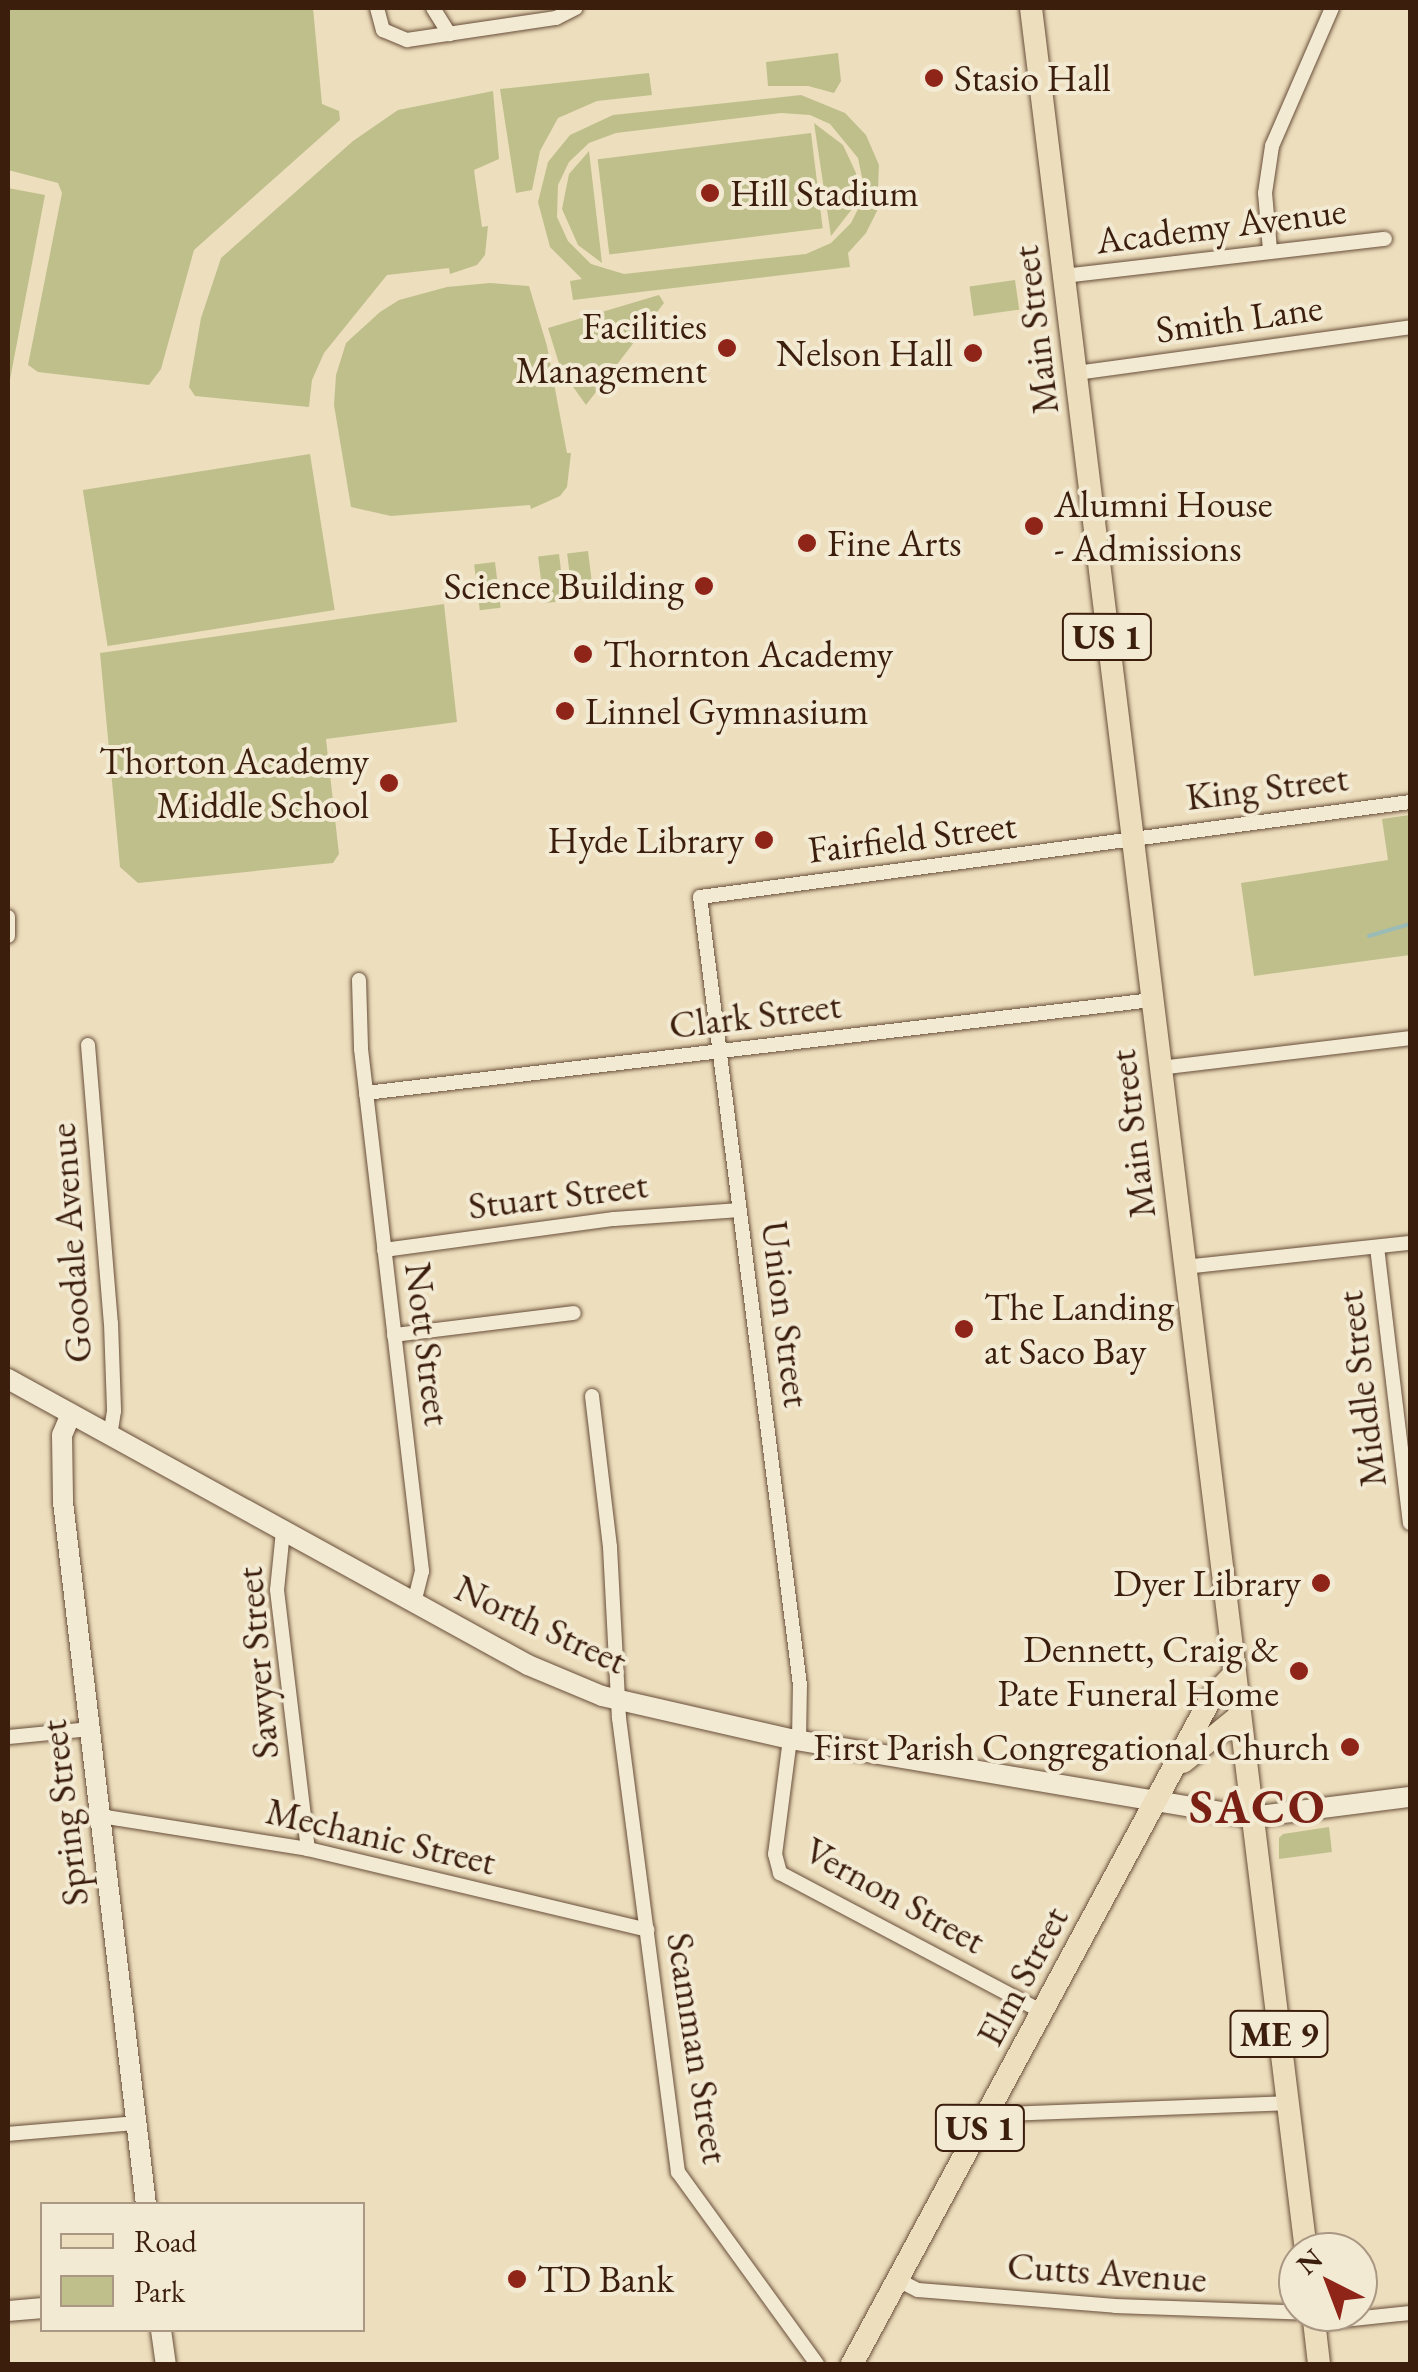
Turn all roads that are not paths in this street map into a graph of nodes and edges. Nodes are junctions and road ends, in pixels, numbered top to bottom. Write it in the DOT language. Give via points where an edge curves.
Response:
graph roads {
  1 [pos="377,8"];
  2 [pos="433,8"];
  3 [pos="576,8"];
  4 [pos="1031,8"];
  5 [pos="1332,8"];
  6 [pos="449,34"];
  7 [pos="1384,240"];
  8 [pos="1270,250"];
  9 [pos="1064,276"];
  10 [pos="1410,327"];
  11 [pos="1076,373"];
  12 [pos="1410,802"];
  13 [pos="1131,838"];
  14 [pos="700,896"];
  15 [pos="8,916"];
  16 [pos="8,936"];
  17 [pos="359,980"];
  18 [pos="1152,1000"];
  19 [pos="1410,1038"];
  20 [pos="88,1045"];
  21 [pos="720,1052"];
  22 [pos="1159,1068"];
  23 [pos="366,1093"];
  24 [pos="740,1210"];
  25 [pos="1410,1243"];
  26 [pos="1376,1247"];
  27 [pos="384,1250"];
  28 [pos="1184,1267"];
  29 [pos="574,1313"];
  30 [pos="394,1335"];
  31 [pos="8,1379"];
  32 [pos="592,1396"];
  33 [pos="71,1414"];
  34 [pos="110,1435"];
  35 [pos="1410,1523"];
  36 [pos="283,1531"];
  37 [pos="414,1602"];
  38 [pos="1233,1674"];
  39 [pos="617,1700"];
  40 [pos="1238,1717"];
  41 [pos="88,1729"];
  42 [pos="8,1736"];
  43 [pos="795,1740"];
  44 [pos="1166,1779"];
  45 [pos="1410,1797"];
  46 [pos="1155,1800"];
  47 [pos="100,1816"];
  48 [pos="1250,1817"];
  49 [pos="308,1849"];
  50 [pos="647,1930"];
  51 [pos="1042,2012"];
  52 [pos="1286,2102"];
  53 [pos="990,2110"];
  54 [pos="137,2122"];
  55 [pos="8,2134"];
  56 [pos="146,2202"];
  57 [pos="1303,2232"];
  58 [pos="898,2280"];
  59 [pos="40,2308"];
  60 [pos="8,2311"];
  61 [pos="1410,2313"];
  62 [pos="1278,2314"];
  63 [pos="1378,2314"];
  64 [pos="161,2332"];
  65 [pos="1316,2332"];
  66 [pos="166,2364"];
  67 [pos="817,2364"];
  68 [pos="852,2364"];
  69 [pos="1319,2364"];
  1 -- 6 [label="street" via="379,25 393,37"];
  2 -- 6 [label="street"];
  3 -- 6 [label="street" via="556,18"];
  4 -- 9 [label="main road, Main Street / US 1"];
  5 -- 8 [label="street" via="1272,146 1264,194"];
  7 -- 8 [label="street, Academy Avenue"];
  8 -- 9 [label="street, Academy Avenue"];
  9 -- 11 [label="main road, Main Street / US 1"];
  10 -- 11 [label="street, Smith Lane"];
  11 -- 13 [label="main road, Main Street / US 1"];
  12 -- 13 [label="street, King Street"];
  13 -- 14 [label="street, Fairfield Street"];
  13 -- 18 [label="main road, Main Street / US 1"];
  14 -- 21 [label="street, Union Street"];
  15 -- 16 [label="street"];
  17 -- 23 [label="street, Nott Street"];
  18 -- 21 [label="street, Clark Street"];
  18 -- 22 [label="main road, Main Street / US 1"];
  19 -- 22 [label="street"];
  20 -- 34 [label="street, Goodale Avenue" via="111,1323"];
  21 -- 23 [label="street, Clark Street"];
  21 -- 24 [label="street, Union Street"];
  22 -- 28 [label="main road, Main Street / US 1"];
  23 -- 27 [label="street, Nott Street"];
  24 -- 27 [label="street, Stuart Street" via="614,1219"];
  24 -- 43 [label="street, Union Street" via="800,1685"];
  25 -- 26 [label="street"];
  26 -- 28 [label="street"];
  26 -- 35 [label="street, Middle Street"];
  27 -- 30 [label="street, Nott Street"];
  28 -- 38 [label="main road, Main Street / US 1"];
  29 -- 30 [label="street"];
  30 -- 37 [label="street, Nott Street" via="422,1570"];
  31 -- 33 [label="main road, North Street"];
  32 -- 39 [label="street, Scamman Street" via="616,1614"];
  33 -- 34 [label="main road, North Street"];
  33 -- 41 [label="main road, Spring Street" via="62,1436 61,1479"];
  34 -- 36 [label="main road, North Street"];
  36 -- 37 [label="main road, North Street"];
  36 -- 49 [label="street, Sawyer Street" via="279,1611"];
  37 -- 39 [label="main road, North Street" via="549,1676"];
  38 -- 40 [label="main road, Main Street / US 1"];
  38 -- 44 [label="main road, Elm Street / US 1" via="1216,1689"];
  39 -- 43 [label="main road, North Street"];
  39 -- 50 [label="street, Scamman Street"];
  40 -- 44 [label="main road, Elm Street / US 1"];
  40 -- 48 [label="main road, Main Street"];
  41 -- 42 [label="street"];
  41 -- 47 [label="main road, Spring Street"];
  43 -- 46 [label="main road, North Street"];
  43 -- 51 [label="street, Vernon Street" via="775,1854 780,1873"];
  44 -- 46 [label="main road, Elm Street / US 1"];
  45 -- 48 [label="main road, North Street"];
  46 -- 48 [label="main road, North Street"];
  46 -- 51 [label="main road, Elm Street / US 1"];
  47 -- 49 [label="street, Mechanic Street"];
  47 -- 54 [label="main road, Spring Street"];
  48 -- 52 [label="main road, Main Street / ME 9"];
  49 -- 50 [label="street, Mechanic Street"];
  50 -- 67 [label="street, Scamman Street" via="678,2172"];
  51 -- 53 [label="main road, Elm Street / US 1"];
  52 -- 53 [label="street"];
  52 -- 57 [label="main road, Main Street / ME 9"];
  53 -- 58 [label="main road, Elm Street / US 1"];
  54 -- 55 [label="street"];
  54 -- 56 [label="main road, Spring Street"];
  58 -- 62 [label="street, Cutts Avenue" via="918,2290"];
  58 -- 68 [label="main road, Elm Street / US 1"];
  59 -- 60 [label="main road"];
  61 -- 63 [label="street, Cutts Avenue"];
  64 -- 66 [label="main road"];
  65 -- 69 [label="main road"];
}
